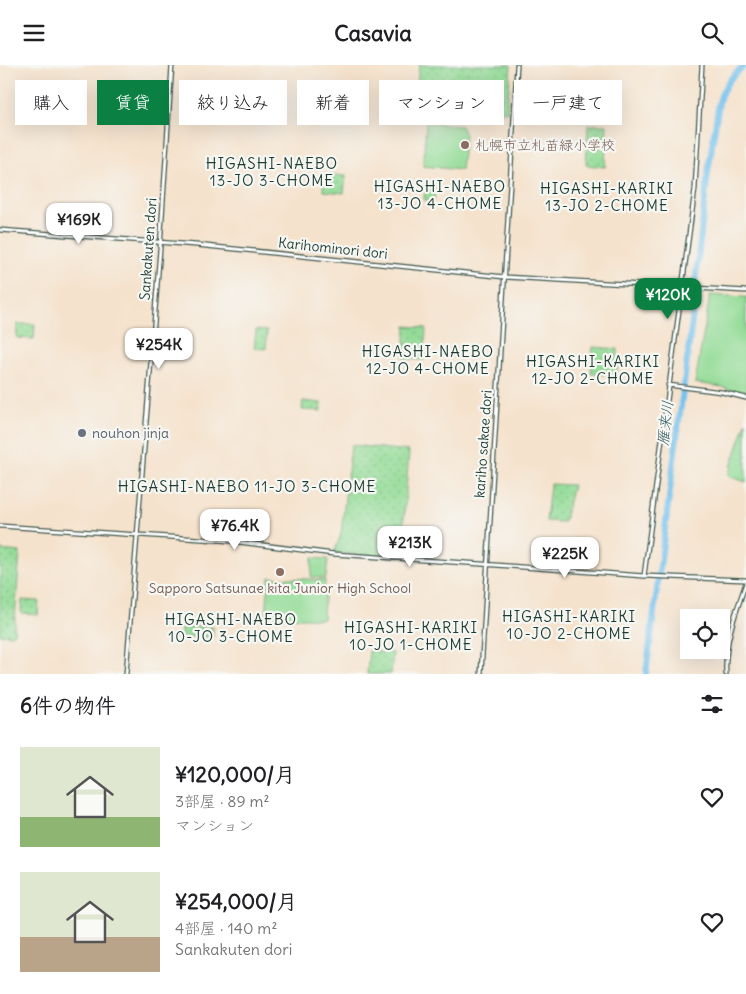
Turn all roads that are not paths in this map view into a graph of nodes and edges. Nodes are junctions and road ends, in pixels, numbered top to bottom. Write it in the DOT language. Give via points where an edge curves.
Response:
graph roads {
  1 [pos="172,65"];
  2 [pos="517,65"];
  3 [pos="702,65"];
  4 [pos="0,230"];
  5 [pos="159,243"];
  6 [pos="505,277"];
  7 [pos="682,288"];
  8 [pos="746,291"];
  9 [pos="668,385"];
  10 [pos="746,398"];
  11 [pos="0,526"];
  12 [pos="136,535"];
  13 [pos="487,565"];
  14 [pos="644,575"];
  15 [pos="746,582"];
  16 [pos="126,674"];
  17 [pos="480,674"];
  18 [pos="726,674"];
  1 -- 5 [label="street, Sankakuten dori"];
  2 -- 6 [label="street, kariho sakae dori"];
  3 -- 7 [label="street" via="696,174"];
  4 -- 5 [label="street, Karihominori dori"];
  5 -- 6 [label="street, Karihominori dori"];
  5 -- 12 [label="street, Sankakuten dori"];
  6 -- 7 [label="street"];
  6 -- 13 [label="street, kariho sakae dori"];
  7 -- 8 [label="street"];
  7 -- 9 [label="street"];
  9 -- 10 [label="street"];
  9 -- 14 [label="street"];
  11 -- 12 [label="street"];
  12 -- 13 [label="street"];
  12 -- 16 [label="street, Sankakuten dori"];
  13 -- 14 [label="street"];
  13 -- 17 [label="street, kariho sakae dori"];
  14 -- 15 [label="street"];
  15 -- 18 [label="street" via="725,652"];
}
